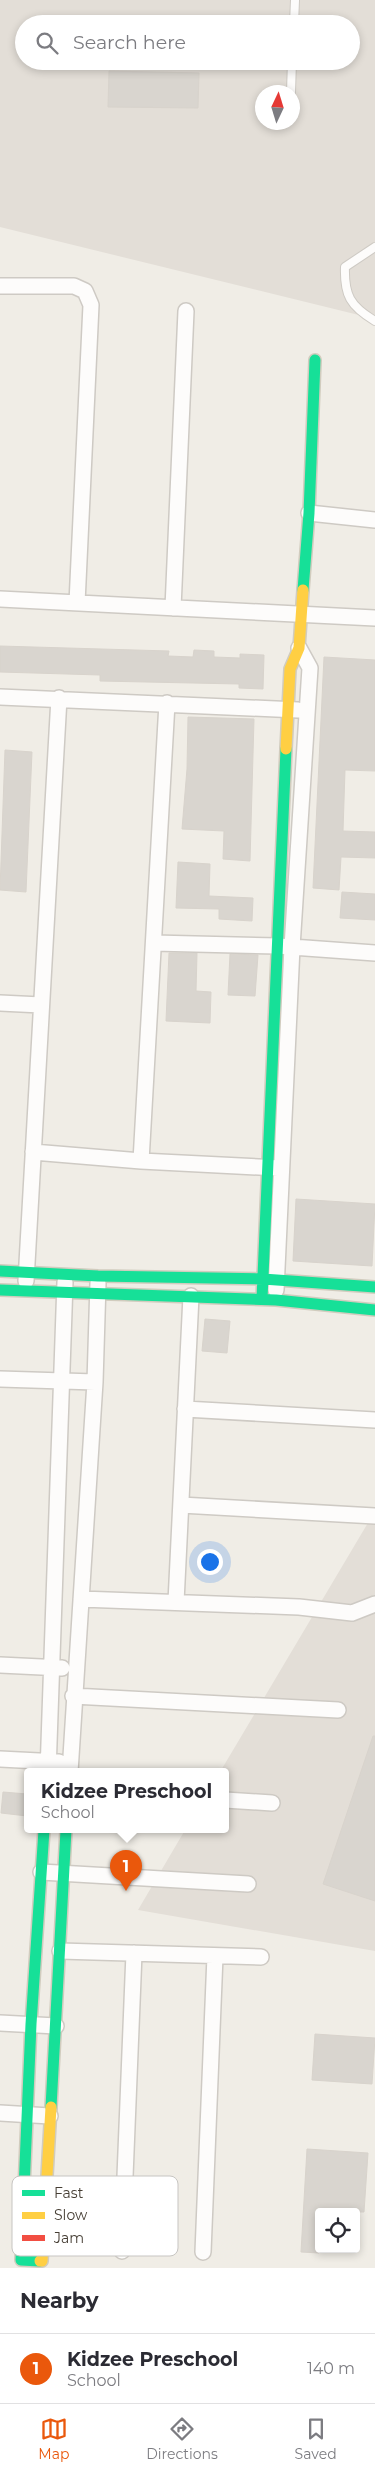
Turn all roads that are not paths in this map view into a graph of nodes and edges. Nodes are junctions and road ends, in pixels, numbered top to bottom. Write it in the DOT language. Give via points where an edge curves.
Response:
graph roads {
  1 [pos="295,0"];
  2 [pos="294,15"];
  3 [pos="292,70"];
  4 [pos="291,85"];
  5 [pos="375,247"];
  6 [pos="0,286"];
  7 [pos="186,311"];
  8 [pos="375,320"];
  9 [pos="315,360"];
  10 [pos="308,513"];
  11 [pos="375,520"];
  12 [pos="0,599"];
  13 [pos="77,603"];
  14 [pos="173,608"];
  15 [pos="302,613"];
  16 [pos="375,618"];
  17 [pos="299,648"];
  18 [pos="0,697"];
  19 [pos="59,698"];
  20 [pos="167,703"];
  21 [pos="290,709"];
  22 [pos="306,710"];
  23 [pos="154,943"];
  24 [pos="285,946"];
  25 [pos="375,953"];
  26 [pos="0,1002"];
  27 [pos="41,1005"];
  28 [pos="33,1152"];
  29 [pos="142,1161"];
  30 [pos="274,1168"];
  31 [pos="0,1271"];
  32 [pos="26,1272"];
  33 [pos="66,1274"];
  34 [pos="98,1276"];
  35 [pos="269,1279"];
  36 [pos="375,1287"];
  37 [pos="0,1290"];
  38 [pos="26,1290"];
  39 [pos="64,1292"];
  40 [pos="97,1294"];
  41 [pos="191,1296"];
  42 [pos="269,1299"];
  43 [pos="375,1310"];
  44 [pos="0,1379"];
  45 [pos="62,1380"];
  46 [pos="95,1382"];
  47 [pos="185,1409"];
  48 [pos="375,1420"];
  49 [pos="180,1505"];
  50 [pos="375,1516"];
  51 [pos="81,1599"];
  52 [pos="176,1602"];
  53 [pos="375,1604"];
  54 [pos="0,1664"];
  55 [pos="53,1668"];
  56 [pos="76,1668"];
  57 [pos="73,1696"];
  58 [pos="338,1710"];
  59 [pos="0,1759"];
  60 [pos="48,1767"];
  61 [pos="70,1767"];
  62 [pos="229,1800"];
  63 [pos="272,1803"];
  64 [pos="44,1833"];
  65 [pos="66,1833"];
  66 [pos="41,1872"];
  67 [pos="64,1873"];
  68 [pos="248,1884"];
  69 [pos="60,1951"];
  70 [pos="134,1953"];
  71 [pos="215,1956"];
  72 [pos="261,1957"];
  73 [pos="0,2023"];
  74 [pos="31,2024"];
  75 [pos="56,2026"];
  76 [pos="0,2113"];
  77 [pos="28,2114"];
  78 [pos="50,2116"];
  79 [pos="25,2176"];
  80 [pos="47,2176"];
  81 [pos="125,2176"];
  82 [pos="203,2252"];
  83 [pos="21,2256"];
  84 [pos="42,2256"];
  1 -- 2 [label="lane"];
  3 -- 4 [label="lane"];
  5 -- 8 [label="lane" via="345,267 345,286 355,308"];
  6 -- 13 [label="street" via="74,286 85,291 91,305"];
  7 -- 14 [label="street"];
  9 -- 10 [label="street"];
  10 -- 11 [label="street"];
  10 -- 15 [label="street"];
  12 -- 13 [label="street"];
  13 -- 14 [label="street"];
  14 -- 15 [label="street"];
  15 -- 16 [label="street"];
  15 -- 17 [label="street"];
  17 -- 21 [label="street" via="290,669"];
  17 -- 22 [label="street" via="310,668"];
  18 -- 19 [label="street"];
  19 -- 20 [label="street"];
  19 -- 27 [label="street"];
  20 -- 21 [label="street"];
  20 -- 23 [label="street"];
  21 -- 22 [label="street"];
  21 -- 24 [label="street"];
  22 -- 24 [label="street"];
  23 -- 24 [label="street"];
  23 -- 29 [label="street"];
  24 -- 25 [label="street"];
  24 -- 30 [label="street"];
  26 -- 27 [label="street"];
  27 -- 28 [label="street"];
  28 -- 29 [label="street"];
  28 -- 32 [label="street"];
  29 -- 30 [label="street"];
  30 -- 35 [label="street"];
  31 -- 32 [label="street"];
  32 -- 33 [label="street"];
  32 -- 38 [label="street"];
  33 -- 34 [label="street"];
  33 -- 39 [label="street"];
  34 -- 35 [label="street"];
  34 -- 40 [label="street"];
  35 -- 36 [label="street"];
  35 -- 42 [label="street"];
  37 -- 38 [label="street"];
  38 -- 39 [label="street"];
  39 -- 40 [label="street"];
  39 -- 45 [label="street"];
  40 -- 41 [label="street"];
  40 -- 46 [label="street"];
  41 -- 42 [label="street"];
  41 -- 47 [label="street"];
  42 -- 43 [label="street"];
  44 -- 45 [label="street"];
  45 -- 46 [label="street"];
  45 -- 55 [label="street"];
  46 -- 51 [label="street"];
  47 -- 48 [label="street"];
  47 -- 49 [label="street"];
  49 -- 50 [label="street"];
  49 -- 52 [label="street"];
  51 -- 52 [label="street"];
  51 -- 56 [label="street"];
  52 -- 53 [label="street" via="299,1607 352,1613"];
  54 -- 55 [label="street"];
  55 -- 56 [label="street"];
  55 -- 60 [label="street"];
  56 -- 57 [label="street"];
  57 -- 58 [label="street"];
  57 -- 61 [label="street"];
  59 -- 60 [label="street"];
  60 -- 61 [label="street"];
  62 -- 63 [label="street"];
  64 -- 66 [label="street"];
  65 -- 67 [label="street"];
  66 -- 67 [label="street"];
  66 -- 74 [label="street"];
  67 -- 68 [label="street"];
  67 -- 69 [label="street"];
  69 -- 70 [label="street"];
  69 -- 75 [label="street"];
  70 -- 71 [label="street"];
  70 -- 81 [label="street"];
  71 -- 72 [label="street"];
  71 -- 82 [label="street"];
  73 -- 74 [label="street"];
  74 -- 75 [label="street"];
  74 -- 77 [label="street"];
  75 -- 78 [label="street"];
  76 -- 77 [label="street"];
  77 -- 78 [label="street"];
  77 -- 79 [label="street"];
  78 -- 80 [label="street"];
  83 -- 84 [label="street" via="21,2260 42,2261"];
}
